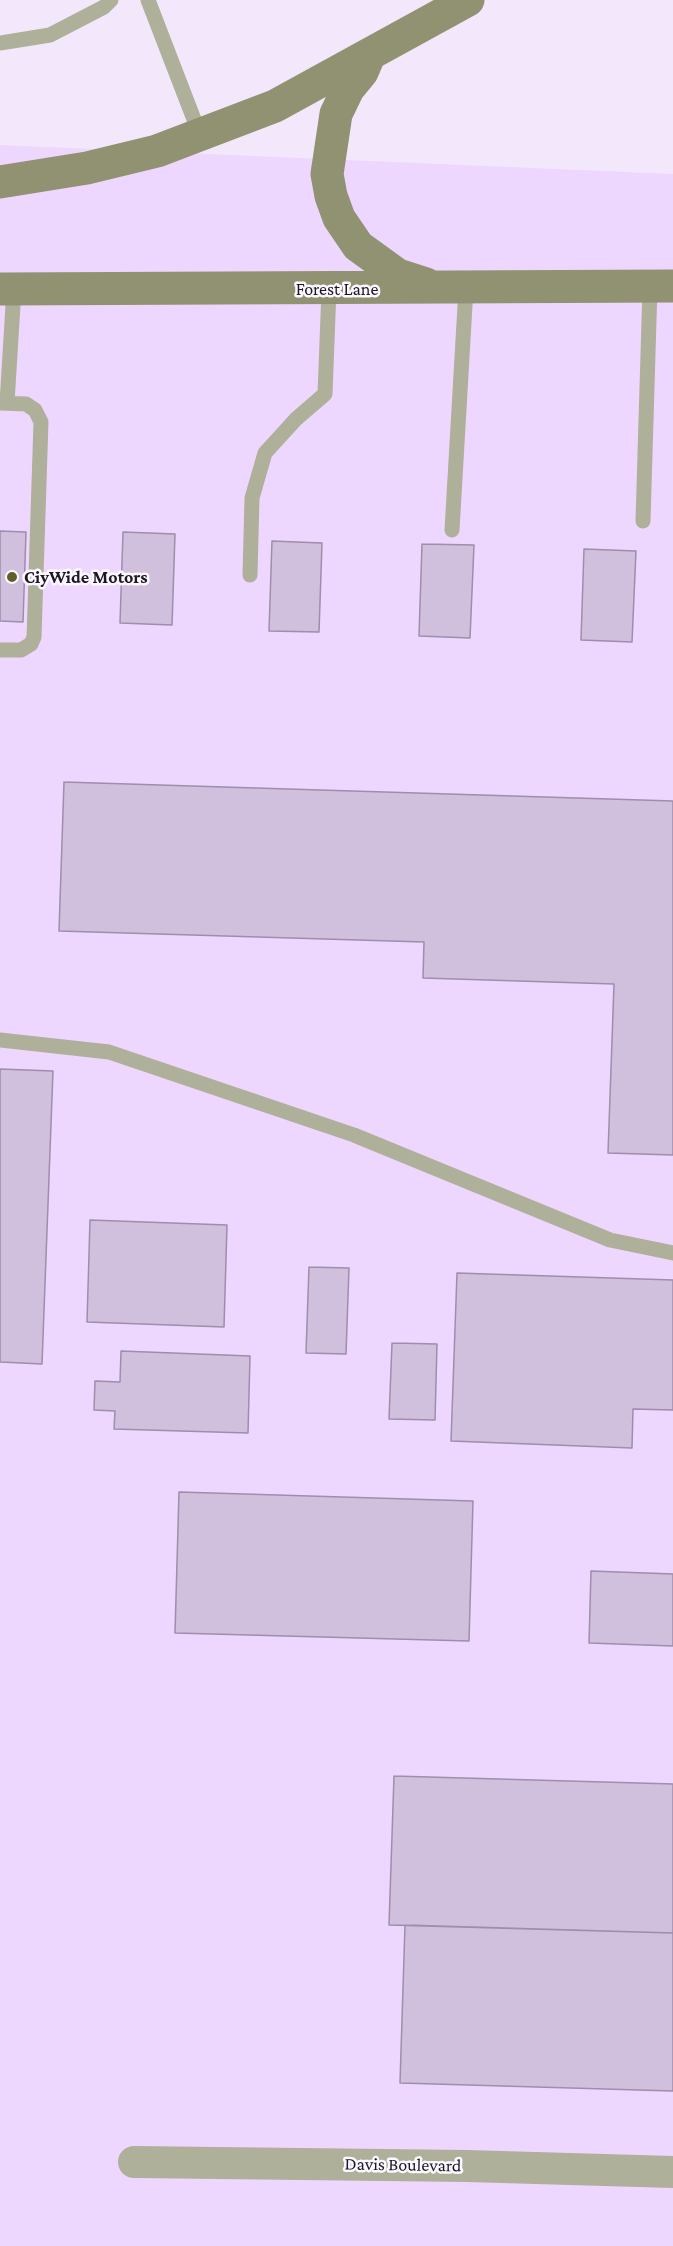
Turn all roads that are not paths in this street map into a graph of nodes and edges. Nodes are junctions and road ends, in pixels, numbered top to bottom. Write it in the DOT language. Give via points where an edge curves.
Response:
graph roads {
  1 [pos="111,0"];
  2 [pos="148,0"];
  3 [pos="468,0"];
  4 [pos="0,43"];
  5 [pos="368,56"];
  6 [pos="200,135"];
  7 [pos="0,182"];
  8 [pos="662,286"];
  9 [pos="453,288"];
  10 [pos="7,289"];
  11 [pos="328,289"];
  12 [pos="3,403"];
  13 [pos="643,521"];
  14 [pos="452,530"];
  15 [pos="250,575"];
  16 [pos="0,650"];
  17 [pos="0,1040"];
  18 [pos="673,1252"];
  19 [pos="134,2162"];
  20 [pos="673,2172"];
  1 -- 4 [label="lane" via="50,35"];
  2 -- 6 [label="lane"];
  3 -- 5 [label="main road"];
  5 -- 6 [label="main road" via="275,106"];
  5 -- 9 [label="main road" via="336,114 327,174 339,218 358,246 398,274"];
  6 -- 7 [label="main road" via="157,151 87,168"];
  8 -- 9 [label="main road, Forest Lane"];
  8 -- 13 [label="lane"];
  9 -- 11 [label="main road, Forest Lane"];
  9 -- 14 [label="lane"];
  10 -- 11 [label="main road, Forest Lane"];
  10 -- 12 [label="lane"];
  11 -- 15 [label="lane" via="325,394 265,453 252,498"];
  12 -- 16 [label="lane" via="26,404 35,410 41,422 34,637 21,650"];
  17 -- 18 [label="lane" via="109,1052 354,1135 610,1240"];
  19 -- 20 [label="street, Davis Boulevard"];
}
